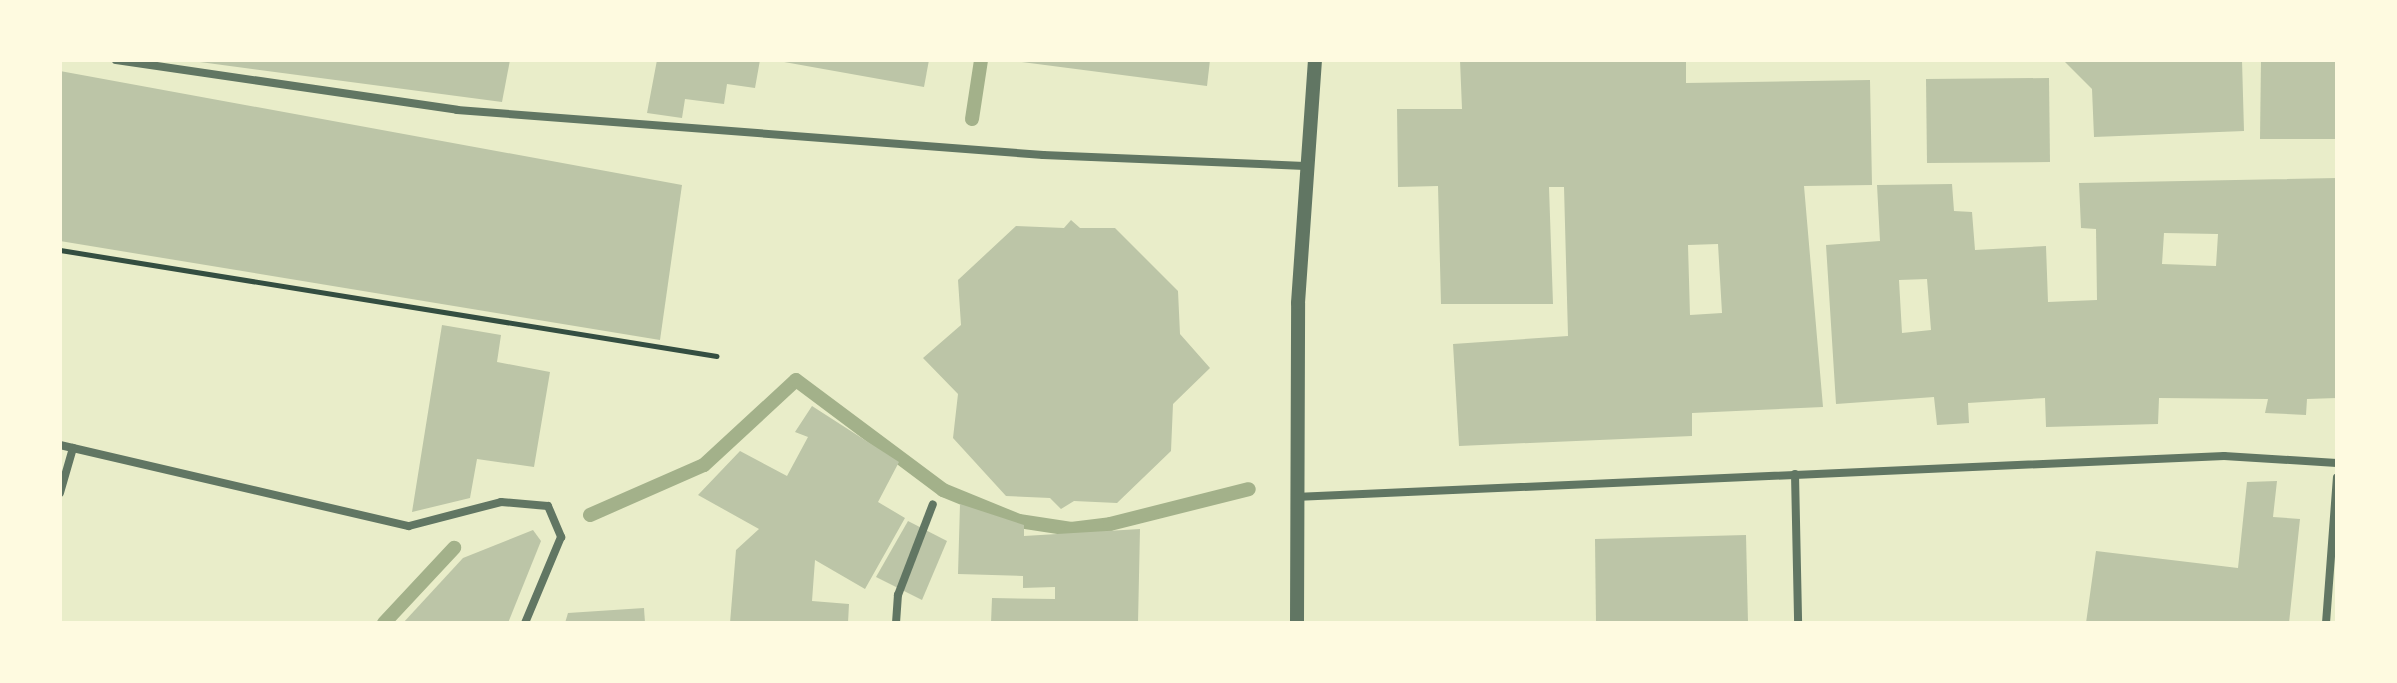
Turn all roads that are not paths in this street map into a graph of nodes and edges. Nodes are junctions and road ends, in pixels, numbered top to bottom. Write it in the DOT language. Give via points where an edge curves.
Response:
graph roads {
  1 [pos="116,60"];
  2 [pos="1315,60"];
  3 [pos="1305,166"];
  4 [pos="60,445"];
  5 [pos="73,448"];
  6 [pos="2337,463"];
  7 [pos="1795,474"];
  8 [pos="2337,477"];
  9 [pos="60,493"];
  10 [pos="1294,497"];
  11 [pos="933,504"];
  12 [pos="525,623"];
  13 [pos="896,623"];
  14 [pos="1297,623"];
  15 [pos="1798,623"];
  16 [pos="2326,623"];
  1 -- 3 [label="street" via="457,110 1043,155"];
  2 -- 3 [label="street"];
  3 -- 10 [label="street"];
  4 -- 5 [label="street"];
  5 -- 9 [label="street"];
  5 -- 12 [label="street" via="409,526 501,502 548,506 561,537"];
  6 -- 7 [label="street" via="2224,456"];
  7 -- 10 [label="street"];
  7 -- 15 [label="street"];
  8 -- 16 [label="street"];
  10 -- 14 [label="street"];
  11 -- 13 [label="street" via="898,595"];
}
